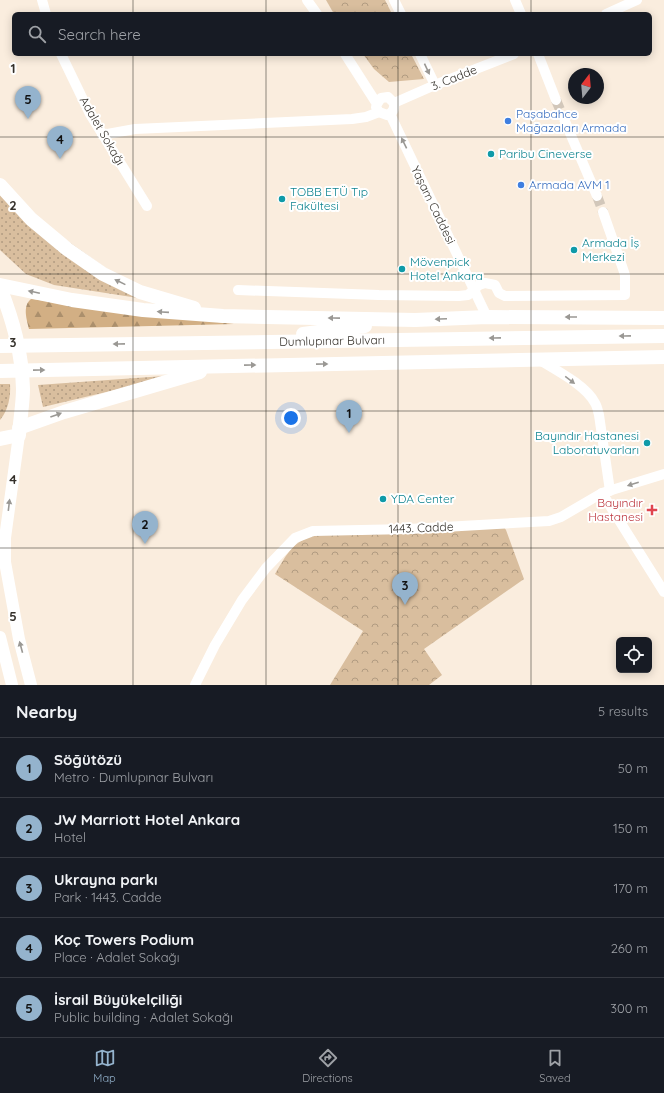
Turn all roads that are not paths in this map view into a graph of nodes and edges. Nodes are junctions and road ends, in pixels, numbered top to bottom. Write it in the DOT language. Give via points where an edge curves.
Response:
graph roads {
  1 [pos="42,0"];
  2 [pos="307,0"];
  3 [pos="394,0"];
  4 [pos="515,0"];
  5 [pos="637,0"];
  6 [pos="45,12"];
  7 [pos="316,12"];
  8 [pos="400,12"];
  9 [pos="520,12"];
  10 [pos="610,12"];
  11 [pos="62,56"];
  12 [pos="346,56"];
  13 [pos="421,56"];
  14 [pos="509,56"];
  15 [pos="539,56"];
  16 [pos="435,85"];
  17 [pos="556,100"];
  18 [pos="394,103"];
  19 [pos="380,104"];
  20 [pos="390,114"];
  21 [pos="564,119"];
  22 [pos="102,135"];
  23 [pos="0,185"];
  24 [pos="597,196"];
  25 [pos="147,206"];
  26 [pos="603,212"];
  27 [pos="0,286"];
  28 [pos="473,289"];
  29 [pos="238,290"];
  30 [pos="664,314"];
  31 [pos="223,316"];
  32 [pos="487,317"];
  33 [pos="664,318"];
  34 [pos="638,319"];
  35 [pos="415,320"];
  36 [pos="664,336"];
  37 [pos="228,343"];
  38 [pos="0,346"];
  39 [pos="664,357"];
  40 [pos="537,359"];
  41 [pos="218,366"];
  42 [pos="0,371"];
  43 [pos="19,431"];
  44 [pos="0,439"];
  45 [pos="664,474"];
  46 [pos="606,492"];
  47 [pos="664,592"];
  48 [pos="0,637"];
  49 [pos="12,685"];
  50 [pos="31,685"];
  51 [pos="195,685"];
  1 -- 6 [label="street"];
  2 -- 7 [label="street"];
  3 -- 8 [label="street"];
  4 -- 9 [label="street"];
  5 -- 10 [label="street"];
  11 -- 22 [label="street, Adalet Sokağı"];
  12 -- 19 [label="street"];
  13 -- 16 [label="street, one-way"];
  14 -- 16 [label="street, 3. Cadde"];
  15 -- 17 [label="street"];
  16 -- 18 [label="street, 3. Cadde"];
  18 -- 19 [label="street" via="391,98"];
  18 -- 20 [label="street" via="394,109"];
  19 -- 20 [label="street" via="384,115"];
  19 -- 22 [label="street" via="366,117 352,119 135,129"];
  28 -- 20 [label="street, Yaşam Caddesi, one-way"];
  21 -- 24 [label="street"];
  22 -- 25 [label="street, Adalet Sokağı"];
  31 -- 23 [label="highway, one-way" via="140,292 103,274 30,219"];
  26 -- 28 [label="street" via="625,275 625,295 505,296 499,293 495,285 485,283"];
  31 -- 27 [label="highway, one-way" via="143,310"];
  27 -- 43 [label="highway" via="15,330 20,356 23,390"];
  28 -- 29 [label="street" via="468,295 458,296"];
  28 -- 32 [label="street, Yaşam Caddesi"];
  30 -- 34 [label="highway"];
  35 -- 31 [label="highway, one-way"];
  34 -- 32 [label="highway, one-way"];
  32 -- 35 [label="highway, one-way"];
  33 -- 34 [label="highway"];
  35 -- 37 [label="highway"];
  36 -- 37 [label="highway, Dumlupınar Bulvarı, one-way"];
  37 -- 38 [label="highway, Dumlupınar Bulvarı, one-way"];
  39 -- 40 [label="highway, Dumlupınar Bulvarı"];
  41 -- 40 [label="highway, Dumlupınar Bulvarı, one-way"];
  40 -- 46 [label="street, one-way" via="568,377 596,403"];
  42 -- 41 [label="highway, Dumlupınar Bulvarı, one-way"];
  43 -- 41 [label="highway, Dumlupınar Bulvarı, one-way" via="64,412"];
  43 -- 44 [label="highway, Dumlupınar Bulvarı"];
  50 -- 43 [label="main road, one-way" via="19,639 5,562 5,538"];
  45 -- 46 [label="street, 1443. Cadde, one-way"];
  46 -- 47 [label="street"];
  46 -- 51 [label="street, 1443. Cadde" via="549,521 409,529 313,531 295,538 266,568 242,600 214,645"];
  48 -- 49 [label="main road"];
}
